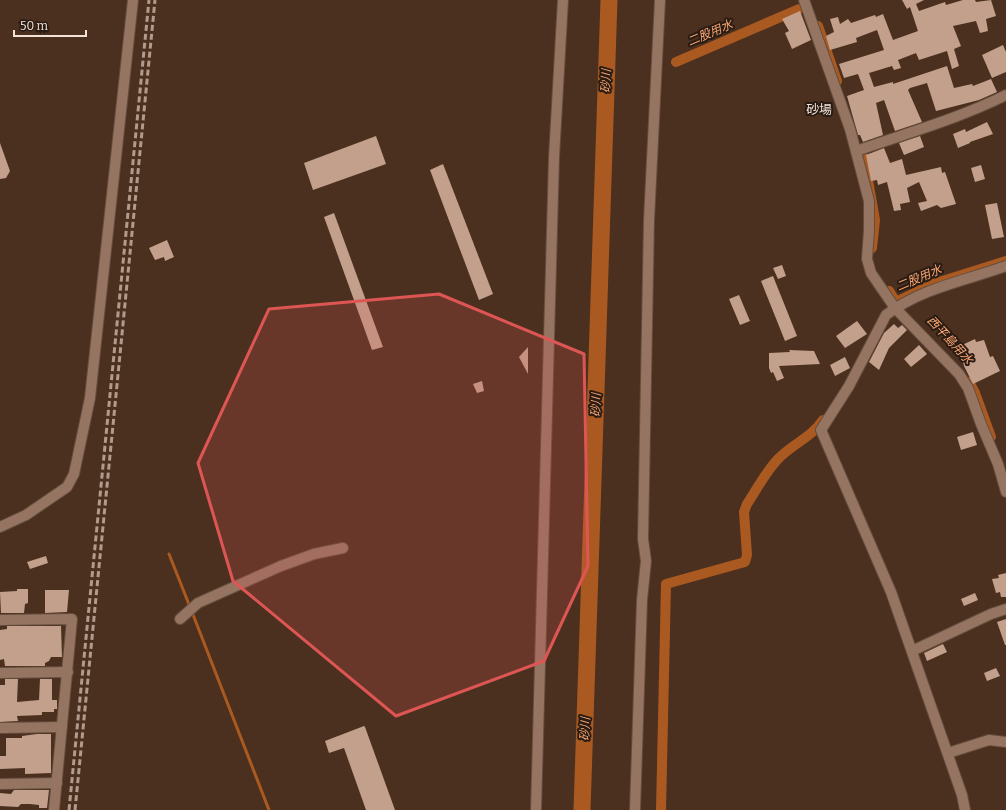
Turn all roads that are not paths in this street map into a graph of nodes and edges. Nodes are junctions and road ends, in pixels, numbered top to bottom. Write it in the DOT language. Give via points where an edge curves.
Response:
graph roads {
  1 [pos="133,0"];
  2 [pos="563,0"];
  3 [pos="660,0"];
  4 [pos="804,0"];
  5 [pos="1006,95"];
  6 [pos="856,151"];
  7 [pos="1006,266"];
  8 [pos="895,308"];
  9 [pos="1006,492"];
  10 [pos="0,527"];
  11 [pos="343,548"];
  12 [pos="1006,609"];
  13 [pos="180,619"];
  14 [pos="0,620"];
  15 [pos="912,651"];
  16 [pos="68,672"];
  17 [pos="0,673"];
  18 [pos="62,727"];
  19 [pos="0,728"];
  20 [pos="1006,742"];
  21 [pos="948,753"];
  22 [pos="57,783"];
  23 [pos="0,784"];
  24 [pos="54,810"];
  25 [pos="536,810"];
  26 [pos="635,810"];
  27 [pos="965,810"];
  1 -- 10 [label="street" via="90,398 74,474 67,487 26,515"];
  2 -- 25 [label="street" via="554,157"];
  3 -- 26 [label="street" via="649,220 643,539 646,561 642,600"];
  4 -- 6 [label="street"];
  5 -- 6 [label="street" via="961,116"];
  6 -- 8 [label="street" via="869,201 867,259 871,273"];
  7 -- 8 [label="street" via="937,288"];
  8 -- 9 [label="street" via="959,374 968,388 998,464"];
  8 -- 15 [label="street" via="886,315 849,386 821,430 891,592"];
  11 -- 13 [label="street" via="314,554 281,566 198,603"];
  12 -- 15 [label="street"];
  14 -- 16 [label="street" via="72,619"];
  15 -- 21 [label="street"];
  16 -- 17 [label="street"];
  16 -- 18 [label="street"];
  18 -- 19 [label="street"];
  18 -- 22 [label="street"];
  20 -- 21 [label="street" via="989,740"];
  21 -- 27 [label="street"];
  22 -- 23 [label="street"];
  22 -- 24 [label="street"];
}
